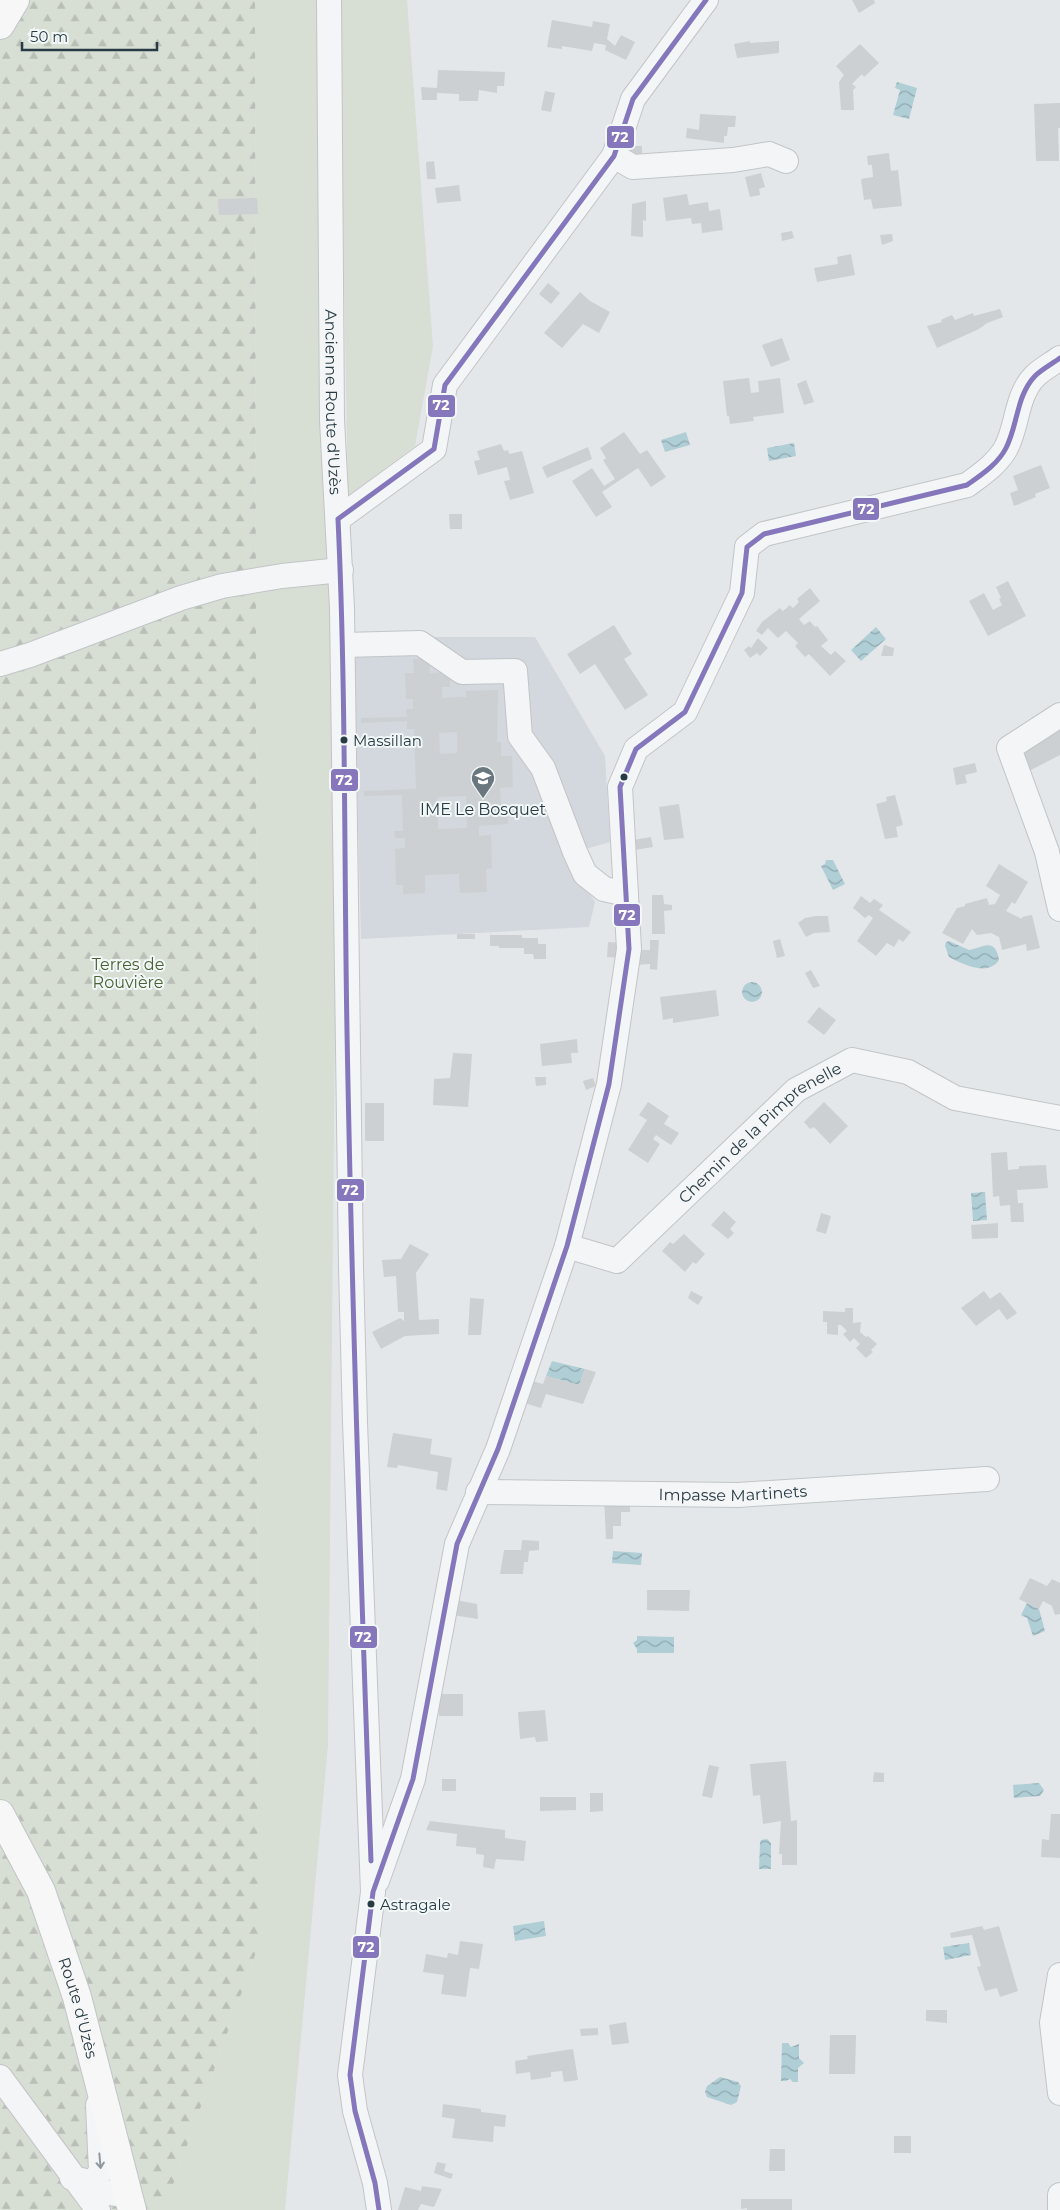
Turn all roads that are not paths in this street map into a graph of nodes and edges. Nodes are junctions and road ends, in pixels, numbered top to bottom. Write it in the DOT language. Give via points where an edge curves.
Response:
graph roads {
  1 [pos="15,0"];
  2 [pos="329,0"];
  3 [pos="706,0"];
  4 [pos="0,25"];
  5 [pos="614,156"];
  6 [pos="786,161"];
  7 [pos="1060,358"];
  8 [pos="338,519"];
  9 [pos="341,570"];
  10 [pos="343,645"];
  11 [pos="0,664"];
  12 [pos="1060,715"];
  13 [pos="626,894"];
  14 [pos="1060,909"];
  15 [pos="1060,1118"];
  16 [pos="567,1246"];
  17 [pos="987,1479"];
  18 [pos="478,1492"];
  19 [pos="0,1814"];
  20 [pos="373,1892"];
  21 [pos="1060,1975"];
  22 [pos="97,2077"];
  23 [pos="0,2078"];
  24 [pos="1060,2093"];
  25 [pos="72,2178"];
  26 [pos="1060,2195"];
  27 [pos="117,2207"];
  28 [pos="379,2210"];
  29 [pos="1060,2210"];
  1 -- 4 [label="main road"];
  2 -- 8 [label="street, Ancienne Route d'Uzès" via="332,420"];
  3 -- 5 [label="street" via="633,98"];
  5 -- 6 [label="street" via="633,167 733,160 769,154"];
  5 -- 8 [label="street" via="445,385 434,449"];
  7 -- 13 [label="street" via="1034,377 1022,397 1006,449 993,465 967,485 764,534 747,547 742,592 685,712 636,749 620,787"];
  8 -- 9 [label="street, Ancienne Route d'Uzès"];
  9 -- 10 [label="street, Ancienne Route d'Uzès"];
  9 -- 11 [label="street" via="222,586"];
  10 -- 13 [label="street" via="420,643 462,672 514,671 520,736 544,768 585,874 604,890"];
  10 -- 20 [label="street, Ancienne Route d'Uzès" via="354,1393"];
  12 -- 14 [label="street" via="1009,748 1047,852"];
  13 -- 16 [label="street" via="628,949 609,1084"];
  15 -- 16 [label="street, Chemin de la Pimprenelle" via="955,1098 908,1072 852,1060 796,1090 617,1261"];
  16 -- 18 [label="street" via="498,1449"];
  17 -- 18 [label="street, Impasse Martinets" via="738,1495"];
  18 -- 20 [label="street" via="457,1544 413,1779"];
  19 -- 22 [label="main road, Route d'Uzès" via="41,1891 77,1997"];
  20 -- 28 [label="street, Ancienne Route d'Uzès" via="350,2075 355,2111"];
  21 -- 24 [label="street" via="1052,2023"];
  22 -- 25 [label="street, one-way" via="101,2171 90,2182"];
  22 -- 27 [label="main road, Route d'Uzès"];
  23 -- 25 [label="street"];
  25 -- 27 [label="street"];
  25 -- 27 [label="street" via="95,2191 111,2194"];
  26 -- 29 [label="street"];
}
